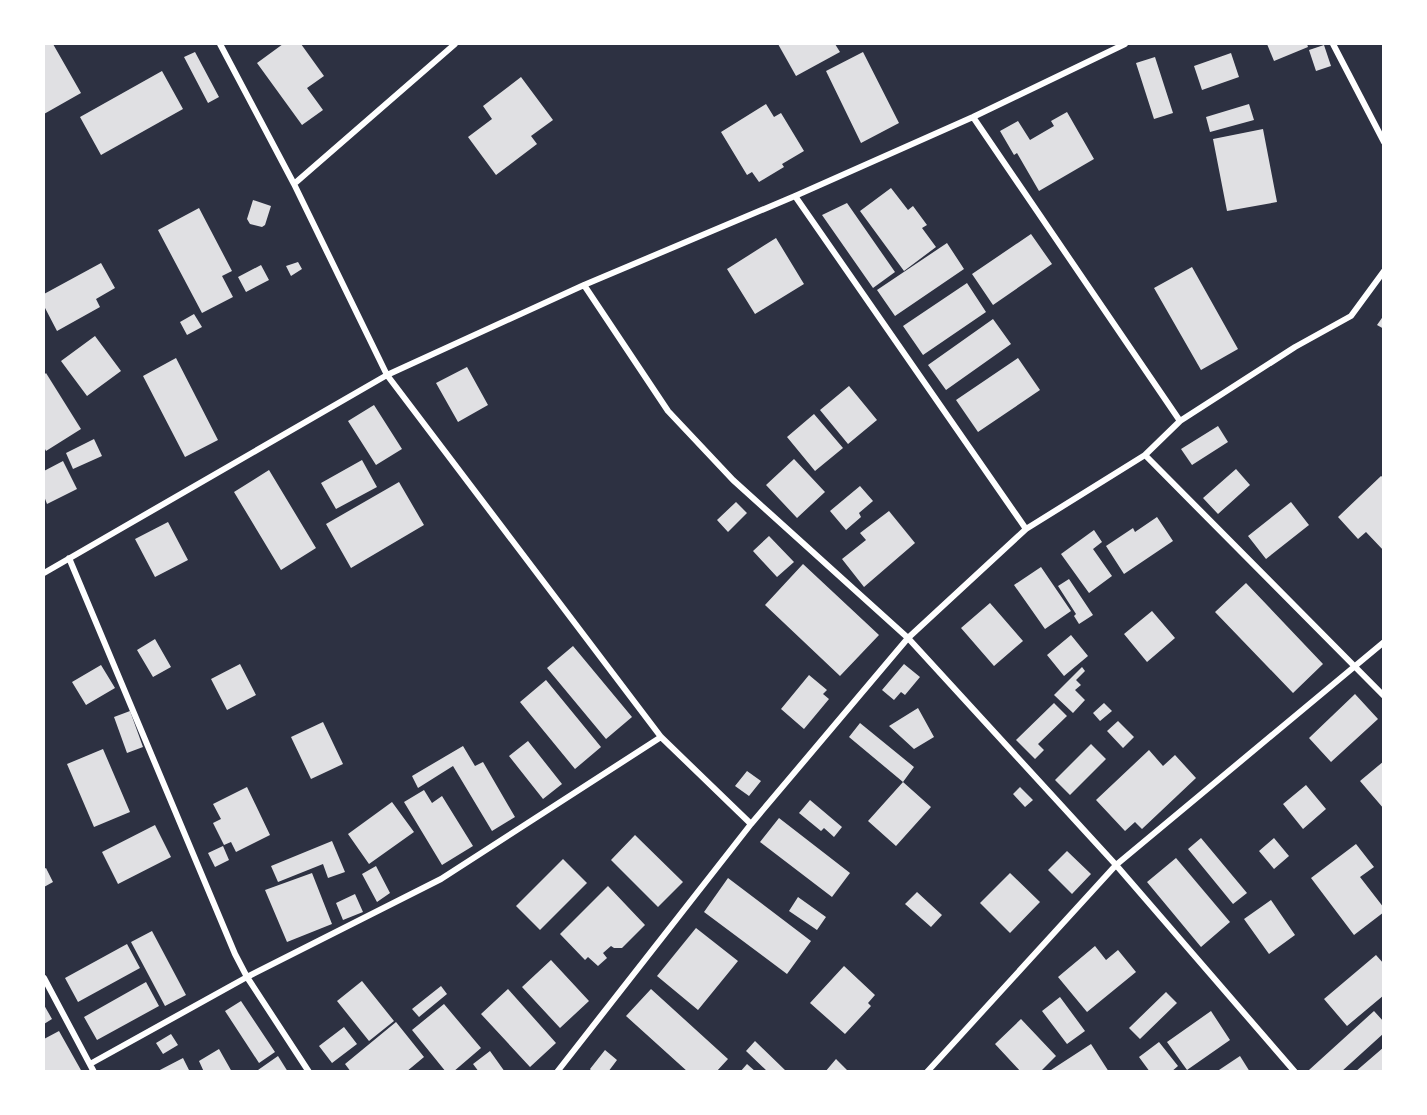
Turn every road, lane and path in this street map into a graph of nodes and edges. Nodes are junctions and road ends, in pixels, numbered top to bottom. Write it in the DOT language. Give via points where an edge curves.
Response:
graph roads {
  1 [pos="220,44"];
  2 [pos="455,44"];
  3 [pos="1107,44"];
  4 [pos="1125,44"];
  5 [pos="1333,44"];
  6 [pos="1110,51"];
  7 [pos="973,117"];
  8 [pos="1383,142"];
  9 [pos="294,184"];
  10 [pos="795,196"];
  11 [pos="1383,271"];
  12 [pos="584,285"];
  13 [pos="387,375"];
  14 [pos="1180,421"];
  15 [pos="1145,455"];
  16 [pos="1026,529"];
  17 [pos="69,558"];
  18 [pos="44,573"];
  19 [pos="908,638"];
  20 [pos="1383,642"];
  21 [pos="1354,669"];
  22 [pos="1383,696"];
  23 [pos="661,736"];
  24 [pos="751,824"];
  25 [pos="1116,865"];
  26 [pos="247,977"];
  27 [pos="44,978"];
  28 [pos="90,1064"];
  29 [pos="94,1071"];
  30 [pos="309,1071"];
  31 [pos="557,1071"];
  32 [pos="927,1071"];
  33 [pos="1295,1071"];
  1 -- 9 [label="street"];
  2 -- 9 [label="street"];
  3 -- 6 [label="street"];
  4 -- 6 [label="street"];
  5 -- 8 [label="street"];
  6 -- 7 [label="street"];
  7 -- 10 [label="street"];
  7 -- 14 [label="street"];
  9 -- 13 [label="street"];
  10 -- 12 [label="street"];
  10 -- 16 [label="street"];
  11 -- 14 [label="street" via="1351,316"];
  12 -- 13 [label="street"];
  12 -- 19 [label="street" via="668,411 733,480"];
  13 -- 17 [label="street"];
  13 -- 23 [label="street"];
  14 -- 15 [label="street"];
  15 -- 16 [label="street"];
  15 -- 21 [label="street"];
  16 -- 19 [label="street"];
  17 -- 18 [label="street"];
  17 -- 26 [label="street"];
  19 -- 24 [label="street"];
  19 -- 25 [label="street"];
  20 -- 21 [label="street"];
  21 -- 22 [label="street"];
  21 -- 25 [label="street"];
  23 -- 24 [label="street"];
  23 -- 26 [label="street" via="441,879"];
  24 -- 31 [label="street"];
  25 -- 32 [label="street"];
  25 -- 33 [label="street"];
  26 -- 28 [label="street"];
  26 -- 30 [label="street"];
  27 -- 28 [label="street"];
  28 -- 29 [label="street"];
}
